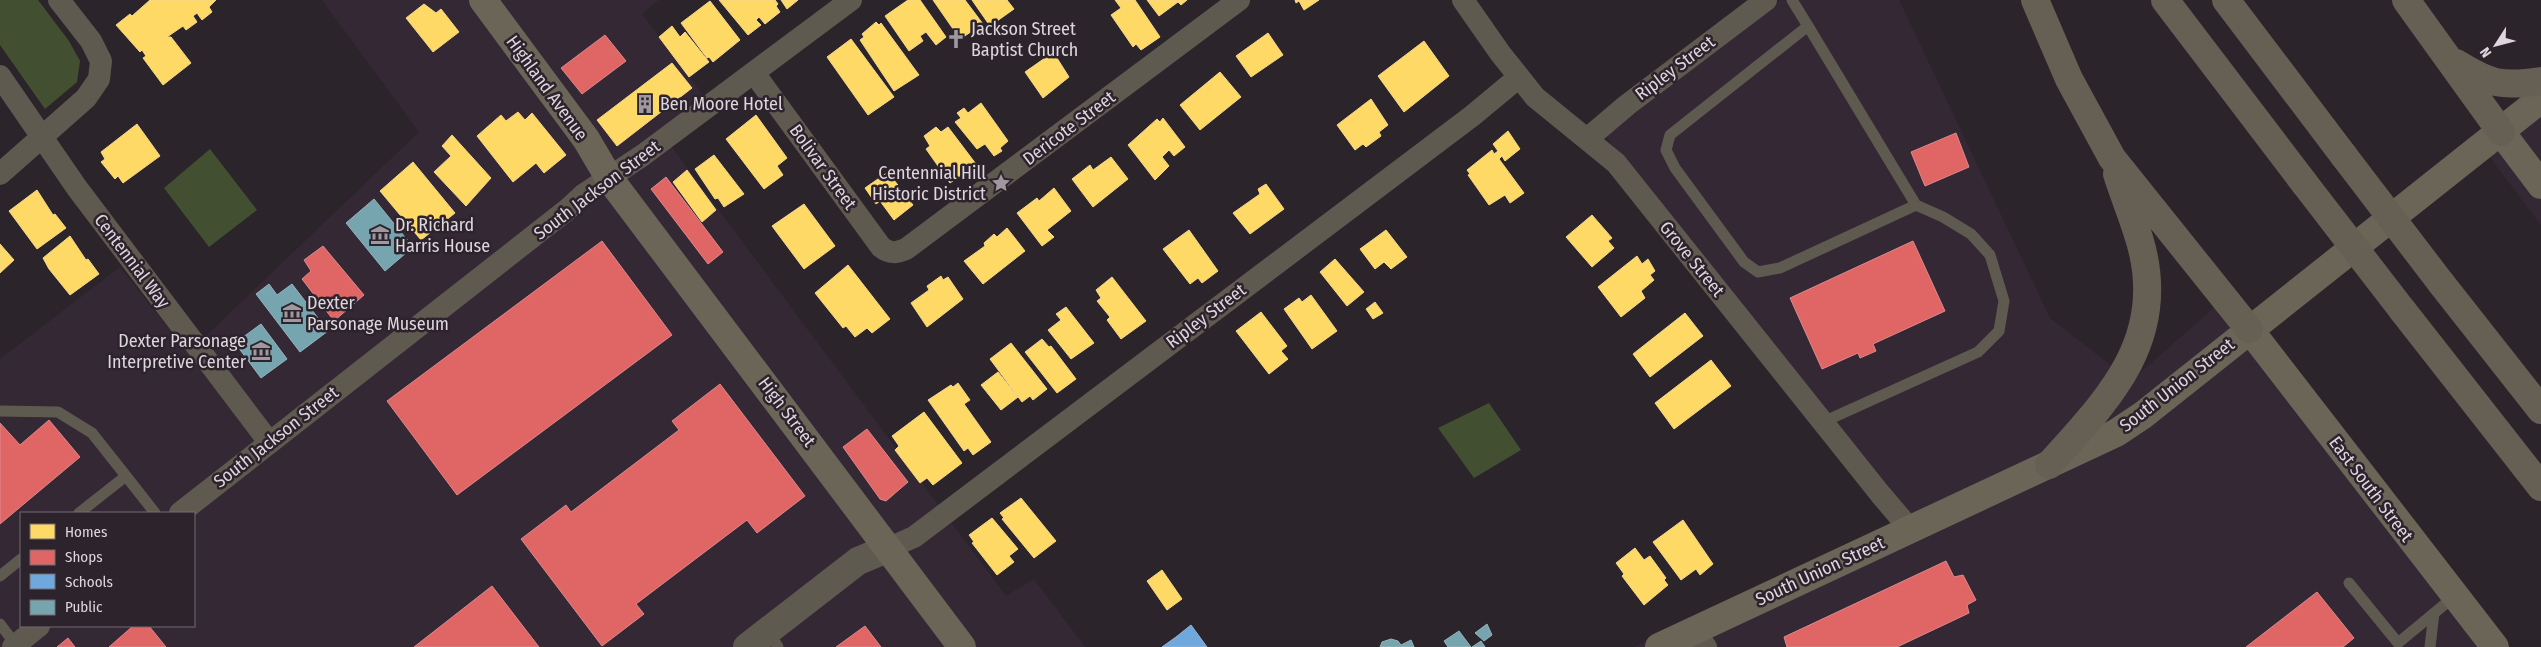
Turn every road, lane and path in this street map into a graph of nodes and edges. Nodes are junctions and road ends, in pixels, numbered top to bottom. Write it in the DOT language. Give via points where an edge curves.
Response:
graph roads {
  1 [pos="59,0"];
  2 [pos="852,0"];
  3 [pos="1239,0"];
  4 [pos="1463,0"];
  5 [pos="1766,0"];
  6 [pos="1792,0"];
  7 [pos="2035,0"];
  8 [pos="2166,0"];
  9 [pos="2226,0"];
  10 [pos="2406,0"];
  11 [pos="489,2"];
  12 [pos="1808,26"];
  13 [pos="2448,58"];
  14 [pos="754,72"];
  15 [pos="0,76"];
  16 [pos="1519,78"];
  17 [pos="2541,81"];
  18 [pos="2541,99"];
  19 [pos="2501,132"];
  20 [pos="42,138"];
  21 [pos="1587,139"];
  22 [pos="2112,158"];
  23 [pos="0,174"];
  24 [pos="609,178"];
  25 [pos="2541,185"];
  26 [pos="1916,205"];
  27 [pos="897,253"];
  28 [pos="2249,329"];
  29 [pos="2541,410"];
  30 [pos="0,411"];
  31 [pos="1823,422"];
  32 [pos="269,442"];
  33 [pos="2049,465"];
  34 [pos="126,476"];
  35 [pos="2541,487"];
  36 [pos="80,512"];
  37 [pos="154,512"];
  38 [pos="181,512"];
  39 [pos="1910,529"];
  40 [pos="889,548"];
  41 [pos="20,560"];
  42 [pos="0,576"];
  43 [pos="2349,583"];
  44 [pos="2456,595"];
  45 [pos="2434,612"];
  46 [pos="0,624"];
  47 [pos="38,627"];
  48 [pos="1700,638"];
  49 [pos="773,639"];
  50 [pos="2395,645"];
  51 [pos="14,646"];
  52 [pos="747,647"];
  53 [pos="962,647"];
  54 [pos="1659,647"];
  55 [pos="2430,647"];
  56 [pos="2495,647"];
  1 -- 20 [label="street" via="92,41 101,61 100,79 86,98"];
  2 -- 14 [label="street, South Jackson Street"];
  3 -- 27 [label="street, Dericote Street"];
  4 -- 16 [label="street, Grove Street"];
  5 -- 21 [label="street, Ripley Street"];
  6 -- 12 [label="lane"];
  7 -- 22 [label="highway" via="2069,79"];
  8 -- 35 [label="highway, bridge"];
  9 -- 29 [label="highway, bridge"];
  10 -- 13 [label="highway"];
  11 -- 24 [label="main road, Highland Avenue" via="586,139"];
  12 -- 26 [label="lane"];
  12 -- 26 [label="lane" via="1670,135 1666,150 1675,168 1744,262 1758,272 1780,268"];
  13 -- 17 [label="highway" via="2485,81 2512,85"];
  13 -- 19 [label="highway"];
  14 -- 24 [label="street, South Jackson Street"];
  14 -- 27 [label="street, Bolivar Street" via="882,247"];
  15 -- 20 [label="street, Centennial Way"];
  16 -- 21 [label="street, Grove Street" via="1535,97"];
  16 -- 40 [label="street, Ripley Street" via="914,537"];
  18 -- 19 [label="main road, South Union Street"];
  19 -- 25 [label="main road"];
  19 -- 28 [label="main road, South Union Street"];
  20 -- 23 [label="street"];
  20 -- 32 [label="street, Centennial Way"];
  21 -- 31 [label="street, Grove Street" via="1616,163"];
  22 -- 28 [label="highway"];
  22 -- 33 [label="highway" via="2143,254 2144,318 2136,349 2120,381"];
  24 -- 32 [label="street, South Jackson Street" via="583,195"];
  24 -- 40 [label="main road, High Street"];
  26 -- 31 [label="lane" via="1971,234 1990,255 2004,301 1999,331 1978,352"];
  28 -- 33 [label="main road, South Union Street" via="2136,420"];
  28 -- 44 [label="main road, East South Street" via="2413,544"];
  30 -- 34 [label="lane" via="58,412 92,432"];
  31 -- 39 [label="street, Grove Street"];
  32 -- 38 [label="street, South Jackson Street"];
  33 -- 39 [label="main road, South Union Street"];
  34 -- 36 [label="lane"];
  34 -- 37 [label="lane"];
  39 -- 48 [label="main road, South Union Street"];
  40 -- 49 [label="street" via="858,562"];
  40 -- 53 [label="main road, High Street"];
  41 -- 42 [label="lane"];
  43 -- 50 [label="lane"];
  44 -- 45 [label="lane"];
  44 -- 56 [label="main road, East South Street"];
  45 -- 50 [label="lane"];
  45 -- 55 [label="lane"];
  46 -- 51 [label="lane"];
  47 -- 51 [label="street"];
  48 -- 54 [label="main road, South Union Street"];
  49 -- 52 [label="street"];
}
